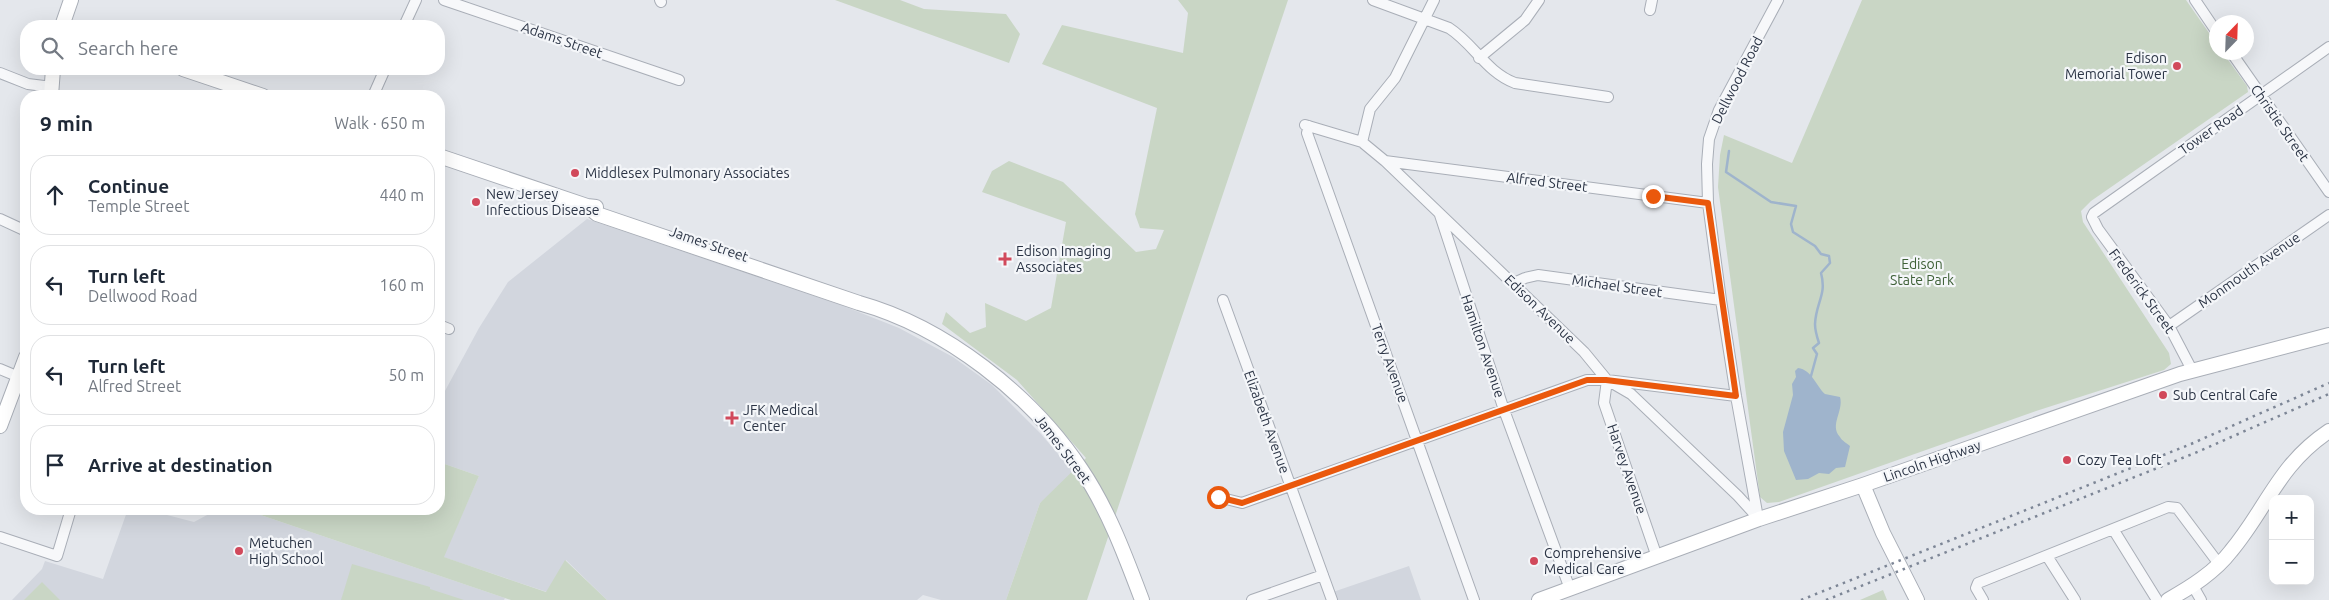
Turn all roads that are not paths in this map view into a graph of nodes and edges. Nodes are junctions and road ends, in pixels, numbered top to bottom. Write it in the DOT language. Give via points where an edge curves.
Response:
graph roads {
  1 [pos="71,0"];
  2 [pos="416,0"];
  3 [pos="444,0"];
  4 [pos="1372,0"];
  5 [pos="1434,0"];
  6 [pos="1539,0"];
  7 [pos="1778,0"];
  8 [pos="2195,0"];
  9 [pos="1425,18"];
  10 [pos="64,20"];
  11 [pos="407,20"];
  12 [pos="2209,21"];
  13 [pos="2329,48"];
  14 [pos="1479,58"];
  15 [pos="2237,60"];
  16 [pos="0,73"];
  17 [pos="53,75"];
  18 [pos="201,75"];
  19 [pos="383,75"];
  20 [pos="679,80"];
  21 [pos="45,90"];
  22 [pos="53,90"];
  23 [pos="245,90"];
  24 [pos="376,90"];
  25 [pos="2261,95"];
  26 [pos="1608,97"];
  27 [pos="1307,126"];
  28 [pos="1362,142"];
  29 [pos="445,158"];
  30 [pos="1385,161"];
  31 [pos="2329,192"];
  32 [pos="1708,203"];
  33 [pos="2094,213"];
  34 [pos="2329,214"];
  35 [pos="1440,215"];
  36 [pos="0,219"];
  37 [pos="20,228"];
  38 [pos="1514,283"];
  39 [pos="1223,300"];
  40 [pos="1721,300"];
  41 [pos="2169,326"];
  42 [pos="445,327"];
  43 [pos="449,329"];
  44 [pos="2329,335"];
  45 [pos="0,369"];
  46 [pos="2192,370"];
  47 [pos="20,374"];
  48 [pos="19,377"];
  49 [pos="1606,380"];
  50 [pos="1736,396"];
  51 [pos="1504,410"];
  52 [pos="0,426"];
  53 [pos="2329,431"];
  54 [pos="1418,441"];
  55 [pos="1862,485"];
  56 [pos="1291,486"];
  57 [pos="1218,497"];
  58 [pos="69,515"];
  59 [pos="1759,519"];
  60 [pos="2112,530"];
  61 [pos="0,537"];
  62 [pos="2048,556"];
  63 [pos="1657,557"];
  64 [pos="2219,564"];
  65 [pos="1323,575"];
  66 [pos="2193,586"];
  67 [pos="1570,589"];
  68 [pos="1142,600"];
  69 [pos="1252,600"];
  70 [pos="1332,600"];
  71 [pos="1474,600"];
  72 [pos="1539,600"];
  73 [pos="1917,600"];
  74 [pos="1983,600"];
  75 [pos="2075,600"];
  76 [pos="2157,600"];
  77 [pos="2168,600"];
  78 [pos="2201,600"];
  1 -- 10 [label="street"];
  2 -- 11 [label="street"];
  3 -- 20 [label="street, Adams Street"];
  4 -- 9 [label="street"];
  5 -- 9 [label="street"];
  6 -- 14 [label="street" via="1515,29"];
  7 -- 32 [label="street, Dellwood Road" via="1713,125 1707,151"];
  8 -- 12 [label="street"];
  9 -- 14 [label="street" via="1459,35"];
  9 -- 28 [label="street" via="1395,78 1370,109"];
  13 -- 25 [label="street, Tower Road"];
  14 -- 26 [label="street" via="1497,74 1516,83"];
  15 -- 25 [label="street, Christie Street"];
  16 -- 21 [label="street"];
  17 -- 22 [label="street"];
  18 -- 23 [label="street"];
  19 -- 24 [label="street"];
  25 -- 31 [label="street, Christie Street"];
  25 -- 33 [label="street, Tower Road"];
  27 -- 28 [label="street, Edison Avenue"];
  27 -- 54 [label="street, Terry Avenue"];
  28 -- 30 [label="street, Edison Avenue"];
  29 -- 68 [label="street, James Street" via="864,297 992,373 1045,421 1081,468 1097,496"];
  30 -- 32 [label="street, Alfred Street"];
  30 -- 35 [label="street, Edison Avenue"];
  32 -- 40 [label="street, Dellwood Road"];
  33 -- 41 [label="street, Frederick Street" via="2092,217 2098,229"];
  34 -- 41 [label="street, Monmouth Avenue"];
  35 -- 38 [label="street, Edison Avenue"];
  35 -- 51 [label="street, Hamilton Avenue"];
  36 -- 37 [label="street"];
  38 -- 40 [label="street, Michael Street" via="1538,276"];
  38 -- 49 [label="street, Edison Avenue" via="1584,352"];
  39 -- 56 [label="street, Elizabeth Avenue"];
  40 -- 50 [label="street, Dellwood Road"];
  41 -- 46 [label="street, Frederick Street"];
  42 -- 43 [label="street"];
  44 -- 46 [label="street, Lincoln Highway"];
  45 -- 48 [label="street"];
  46 -- 55 [label="street, Lincoln Highway"];
  47 -- 48 [label="street"];
  48 -- 52 [label="street"];
  49 -- 50 [label="street"];
  49 -- 51 [label="street" via="1587,380"];
  49 -- 59 [label="street, Edison Avenue" via="1631,394"];
  49 -- 63 [label="street, Harvey Avenue" via="1604,403"];
  50 -- 59 [label="street, Dellwood Road"];
  51 -- 54 [label="street"];
  51 -- 67 [label="street, Hamilton Avenue"];
  53 -- 64 [label="street" via="2290,465 2236,546"];
  54 -- 56 [label="street"];
  54 -- 71 [label="street, Terry Avenue"];
  55 -- 59 [label="street, Lincoln Highway"];
  55 -- 73 [label="street"];
  56 -- 57 [label="street" via="1242,503"];
  56 -- 65 [label="street, Elizabeth Avenue"];
  58 -- 61 [label="street" via="57,556"];
  59 -- 63 [label="street, Lincoln Highway"];
  60 -- 62 [label="street"];
  60 -- 64 [label="street" via="2168,507 2177,508"];
  60 -- 76 [label="street"];
  62 -- 74 [label="street" via="1978,583 1976,588"];
  62 -- 75 [label="street"];
  63 -- 67 [label="street, Lincoln Highway"];
  64 -- 66 [label="street"];
  65 -- 69 [label="street"];
  65 -- 70 [label="street, Elizabeth Avenue"];
  66 -- 77 [label="street"];
  66 -- 78 [label="street"];
  67 -- 72 [label="street, Lincoln Highway"];
}
